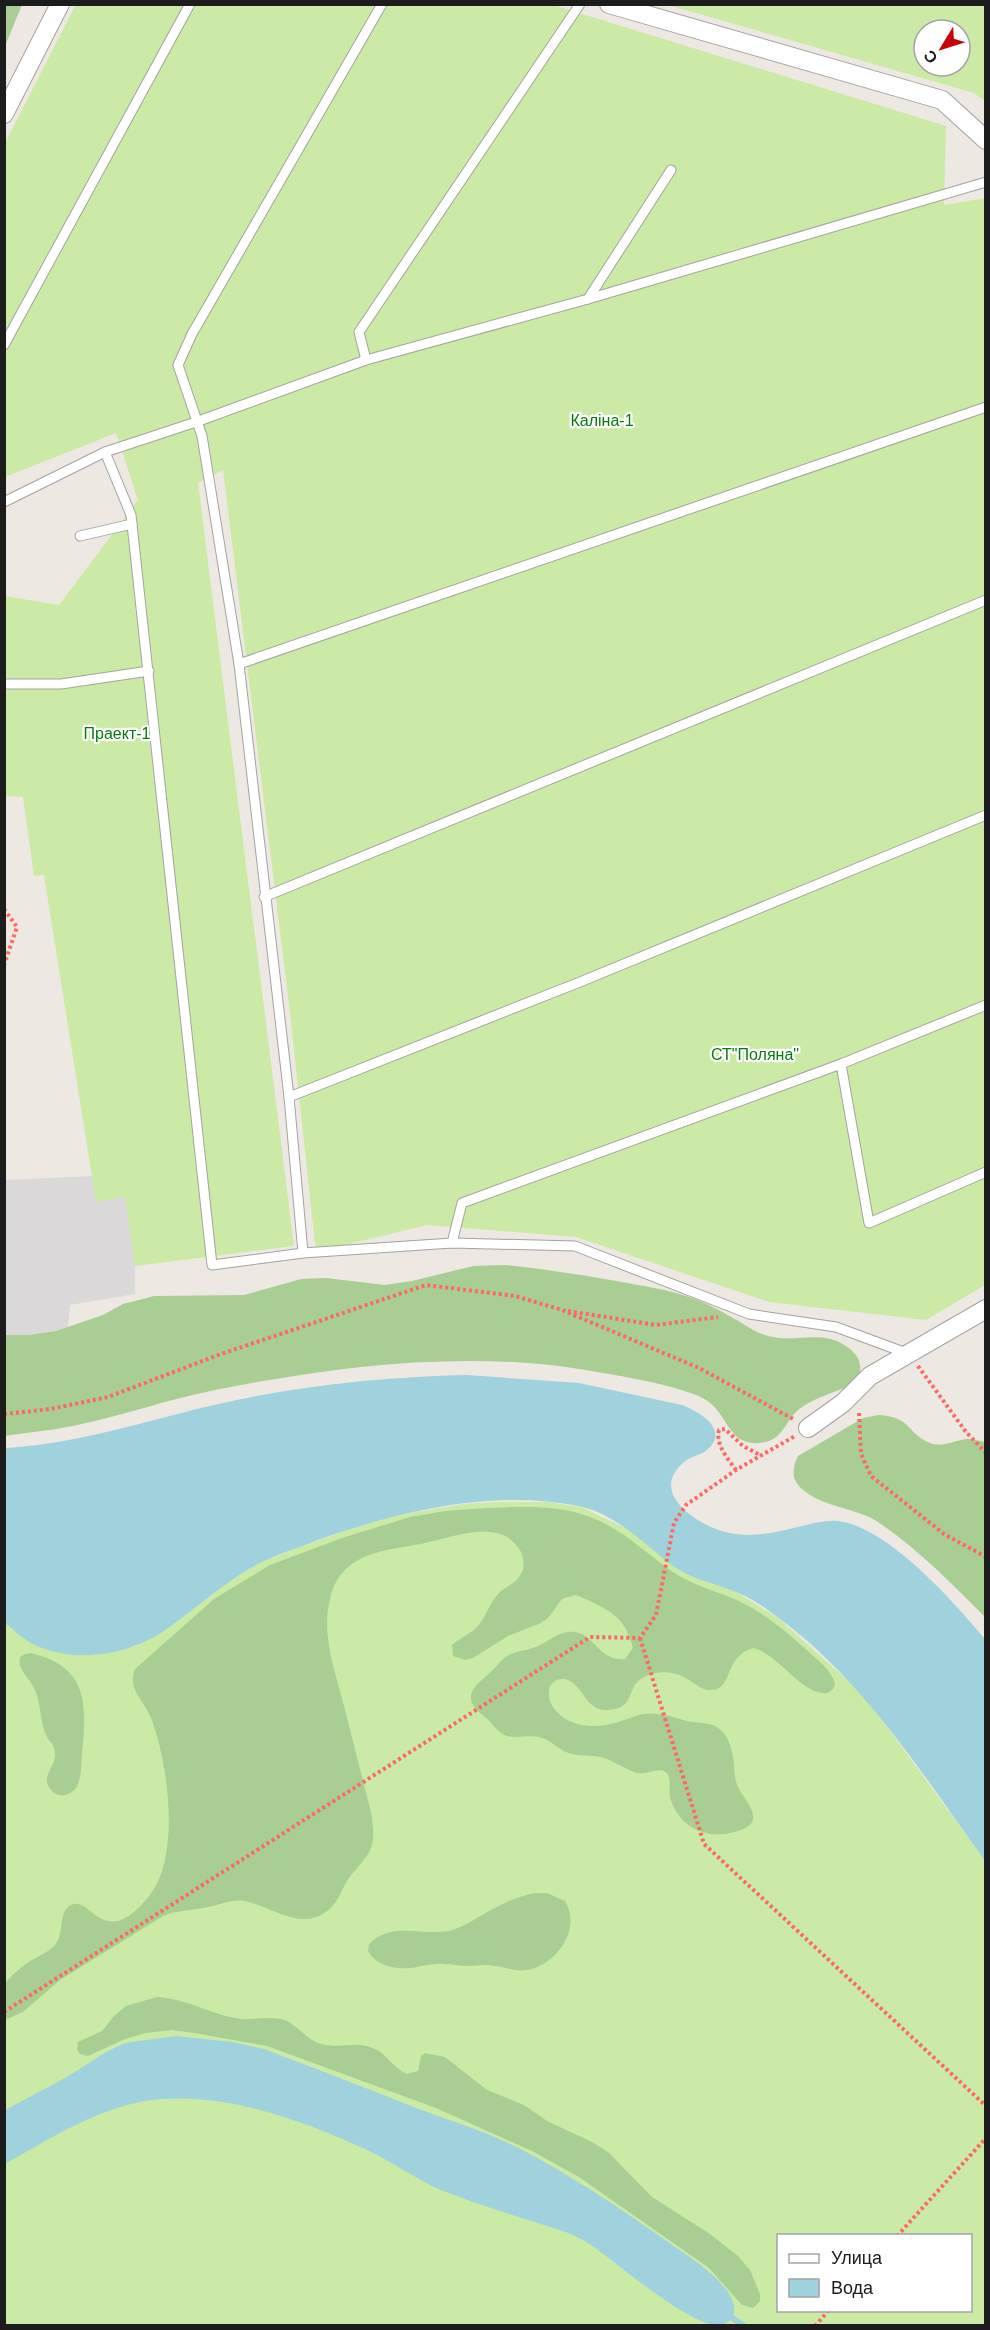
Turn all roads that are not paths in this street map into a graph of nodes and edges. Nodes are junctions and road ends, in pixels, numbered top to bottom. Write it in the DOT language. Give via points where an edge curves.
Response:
graph roads {
  1 [pos="60,4"];
  2 [pos="190,4"];
  3 [pos="382,4"];
  4 [pos="580,4"];
  5 [pos="609,4"];
  6 [pos="4,114"];
  7 [pos="986,140"];
  8 [pos="671,170"];
  9 [pos="986,182"];
  10 [pos="588,299"];
  11 [pos="4,345"];
  12 [pos="366,360"];
  13 [pos="986,407"];
  14 [pos="196,423"];
  15 [pos="105,452"];
  16 [pos="4,502"];
  17 [pos="132,524"];
  18 [pos="80,536"];
  19 [pos="986,600"];
  20 [pos="239,664"];
  21 [pos="149,671"];
  22 [pos="4,684"];
  23 [pos="986,815"];
  24 [pos="264,897"];
  25 [pos="986,1005"];
  26 [pos="841,1064"];
  27 [pos="289,1097"];
  28 [pos="986,1172"];
  29 [pos="452,1243"];
  30 [pos="303,1253"];
  31 [pos="986,1309"];
  32 [pos="909,1354"];
  33 [pos="808,1428"];
  1 -- 6 [label="street"];
  2 -- 11 [label="lane"];
  3 -- 14 [label="lane" via="178,365"];
  4 -- 12 [label="lane" via="359,332"];
  5 -- 7 [label="street" via="942,100"];
  8 -- 10 [label="lane"];
  9 -- 10 [label="lane"];
  10 -- 12 [label="lane"];
  12 -- 14 [label="lane"];
  13 -- 20 [label="lane"];
  14 -- 15 [label="lane"];
  14 -- 20 [label="lane" via="202,436"];
  15 -- 16 [label="lane"];
  15 -- 17 [label="lane"];
  17 -- 18 [label="lane"];
  17 -- 21 [label="lane"];
  19 -- 24 [label="lane"];
  20 -- 24 [label="lane"];
  21 -- 22 [label="lane" via="62,684"];
  21 -- 30 [label="lane" via="212,1264"];
  23 -- 27 [label="lane"];
  24 -- 27 [label="lane"];
  25 -- 26 [label="lane"];
  26 -- 28 [label="lane" via="869,1223"];
  26 -- 29 [label="lane" via="462,1203"];
  27 -- 30 [label="lane"];
  29 -- 30 [label="lane"];
  29 -- 32 [label="lane" via="575,1246 749,1314 836,1327"];
  31 -- 32 [label="street"];
  32 -- 33 [label="street" via="880,1369"];
}
